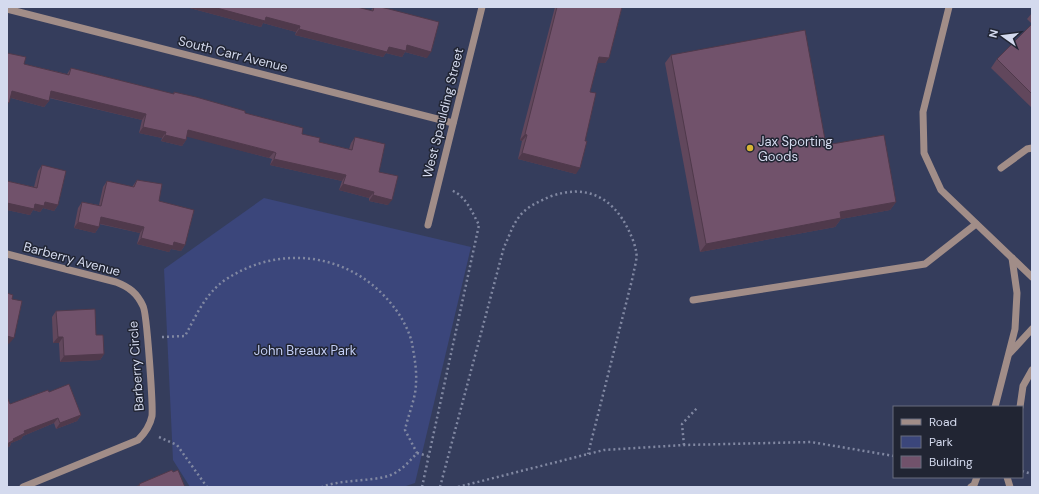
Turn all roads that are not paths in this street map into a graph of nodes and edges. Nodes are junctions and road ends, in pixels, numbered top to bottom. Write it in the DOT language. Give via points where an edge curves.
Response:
graph roads {
  1 [pos="482,7"];
  2 [pos="949,7"];
  3 [pos="7,9"];
  4 [pos="453,122"];
  5 [pos="1032,148"];
  6 [pos="1001,168"];
  7 [pos="976,224"];
  8 [pos="428,226"];
  9 [pos="7,254"];
  10 [pos="1012,258"];
  11 [pos="1032,277"];
  12 [pos="130,288"];
  13 [pos="692,300"];
  14 [pos="1032,329"];
  15 [pos="1009,354"];
  16 [pos="1032,370"];
  17 [pos="996,406"];
  18 [pos="1020,406"];
  19 [pos="977,478"];
  20 [pos="23,487"];
  21 [pos="971,487"];
  1 -- 4 [label="street, West Spaulding Street"];
  2 -- 7 [label="street" via="923,112 924,153 941,190"];
  3 -- 4 [label="street, South Carr Avenue"];
  4 -- 8 [label="street, West Spaulding Street"];
  5 -- 6 [label="street"];
  7 -- 10 [label="street"];
  7 -- 13 [label="street" via="925,264"];
  9 -- 12 [label="street, Barberry Avenue" via="116,282"];
  10 -- 11 [label="street"];
  10 -- 15 [label="street" via="1017,293 1015,329"];
  12 -- 20 [label="street, Barberry Circle" via="144,307 148,338 152,416 146,431 138,440"];
  14 -- 15 [label="street"];
  15 -- 17 [label="street"];
  16 -- 18 [label="street" via="1023,386"];
  19 -- 21 [label="street"];
}
